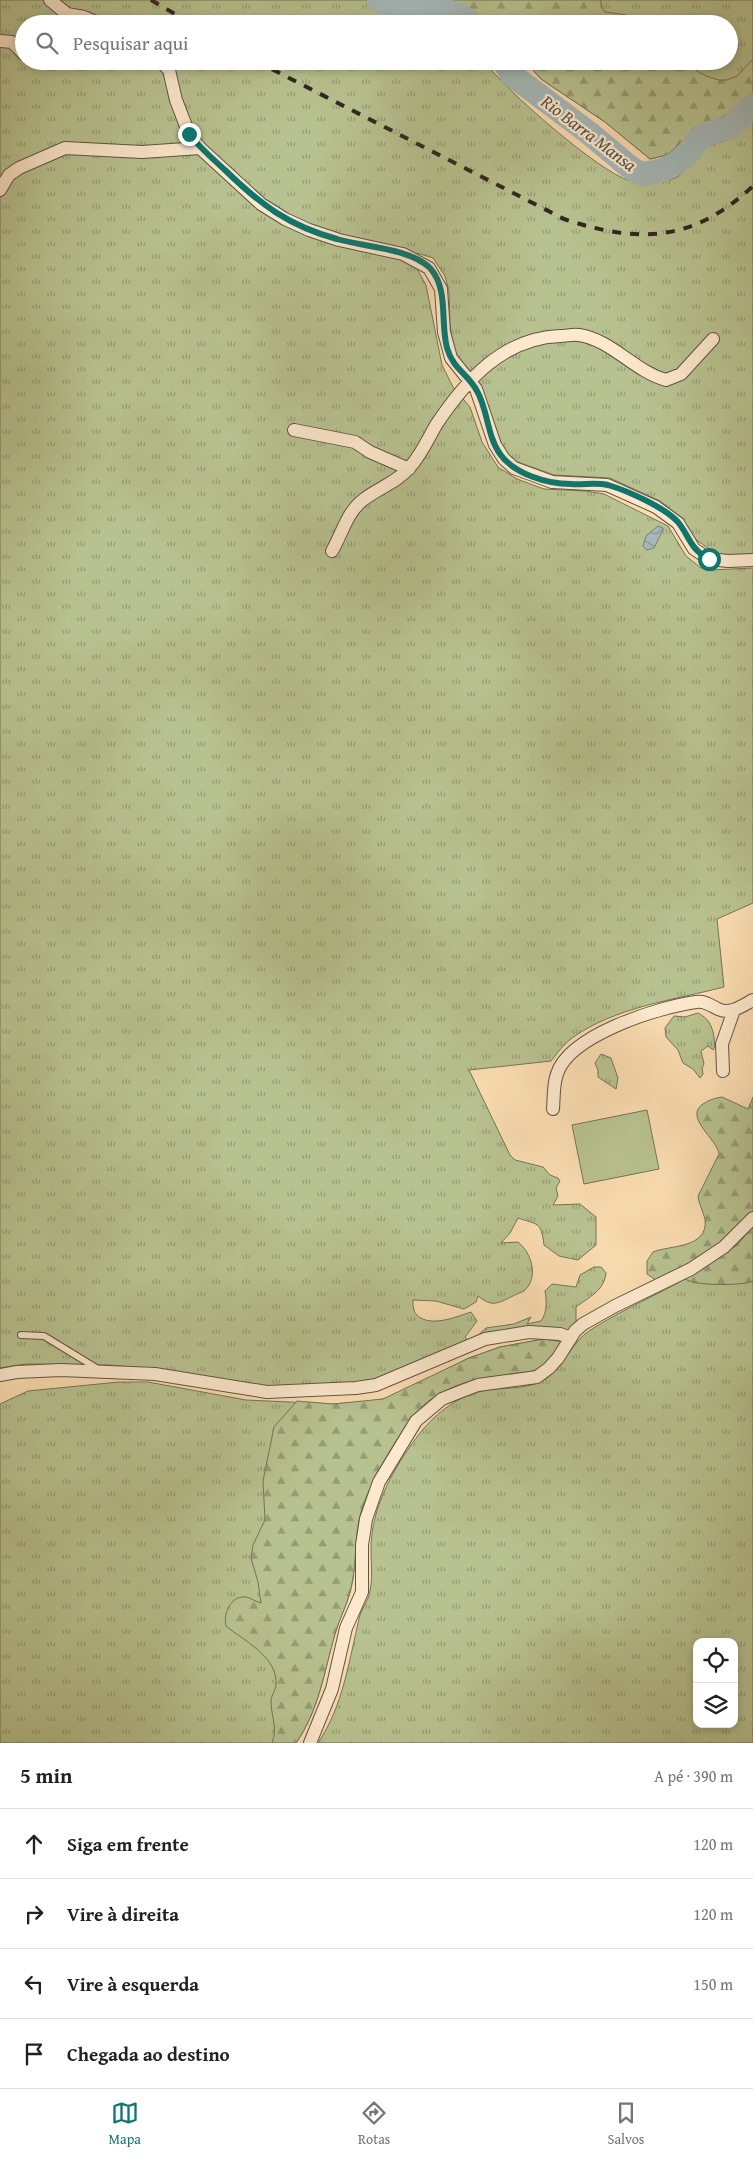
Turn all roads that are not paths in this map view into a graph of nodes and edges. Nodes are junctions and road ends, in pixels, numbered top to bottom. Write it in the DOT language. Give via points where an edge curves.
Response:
graph roads {
  1 [pos="50,0"];
  2 [pos="67,14"];
  3 [pos="73,15"];
  4 [pos="0,41"];
  5 [pos="15,45"];
  6 [pos="169,70"];
  7 [pos="200,148"];
  8 [pos="0,190"];
  9 [pos="713,339"];
  10 [pos="471,382"];
  11 [pos="294,430"];
  12 [pos="410,469"];
  13 [pos="332,551"];
  14 [pos="753,560"];
  15 [pos="753,1000"];
  16 [pos="734,1010"];
  17 [pos="723,1071"];
  18 [pos="552,1109"];
  19 [pos="753,1218"];
  20 [pos="21,1335"];
  21 [pos="571,1338"];
  22 [pos="105,1373"];
  23 [pos="0,1375"];
  24 [pos="310,1743"];
  1 -- 2 [label="street"];
  2 -- 3 [label="street"];
  4 -- 5 [label="street"];
  6 -- 7 [label="street" via="181,115 189,134"];
  7 -- 8 [label="street" via="142,152 66,148 19,168 9,175"];
  7 -- 10 [label="street" via="261,204 284,220 339,240 403,254 429,268 441,289 444,332 451,358"];
  9 -- 10 [label="street" via="681,374 666,380 646,372 599,341 578,335 526,341 494,357"];
  10 -- 12 [label="street" via="436,426"];
  10 -- 14 [label="street" via="480,398 495,445 514,468 552,482 598,484 618,489 669,514 694,549 709,559"];
  11 -- 12 [label="street" via="355,442"];
  12 -- 13 [label="street" via="354,508"];
  15 -- 16 [label="street"];
  16 -- 17 [label="street" via="722,1044"];
  16 -- 18 [label="street" via="720,1010 704,1002 690,1004 657,1011 598,1035 577,1048 557,1073"];
  19 -- 21 [label="street" via="724,1247 691,1269 598,1314"];
  20 -- 22 [label="lane" via="44,1336"];
  21 -- 22 [label="street" via="554,1333 529,1332 485,1339 376,1385 356,1388 267,1392 155,1374"];
  21 -- 24 [label="street" via="558,1358 537,1377 478,1386 442,1399 416,1421 380,1482 366,1519 362,1545 362,1592 346,1628 332,1689"];
  22 -- 23 [label="street" via="39,1371"];
}
